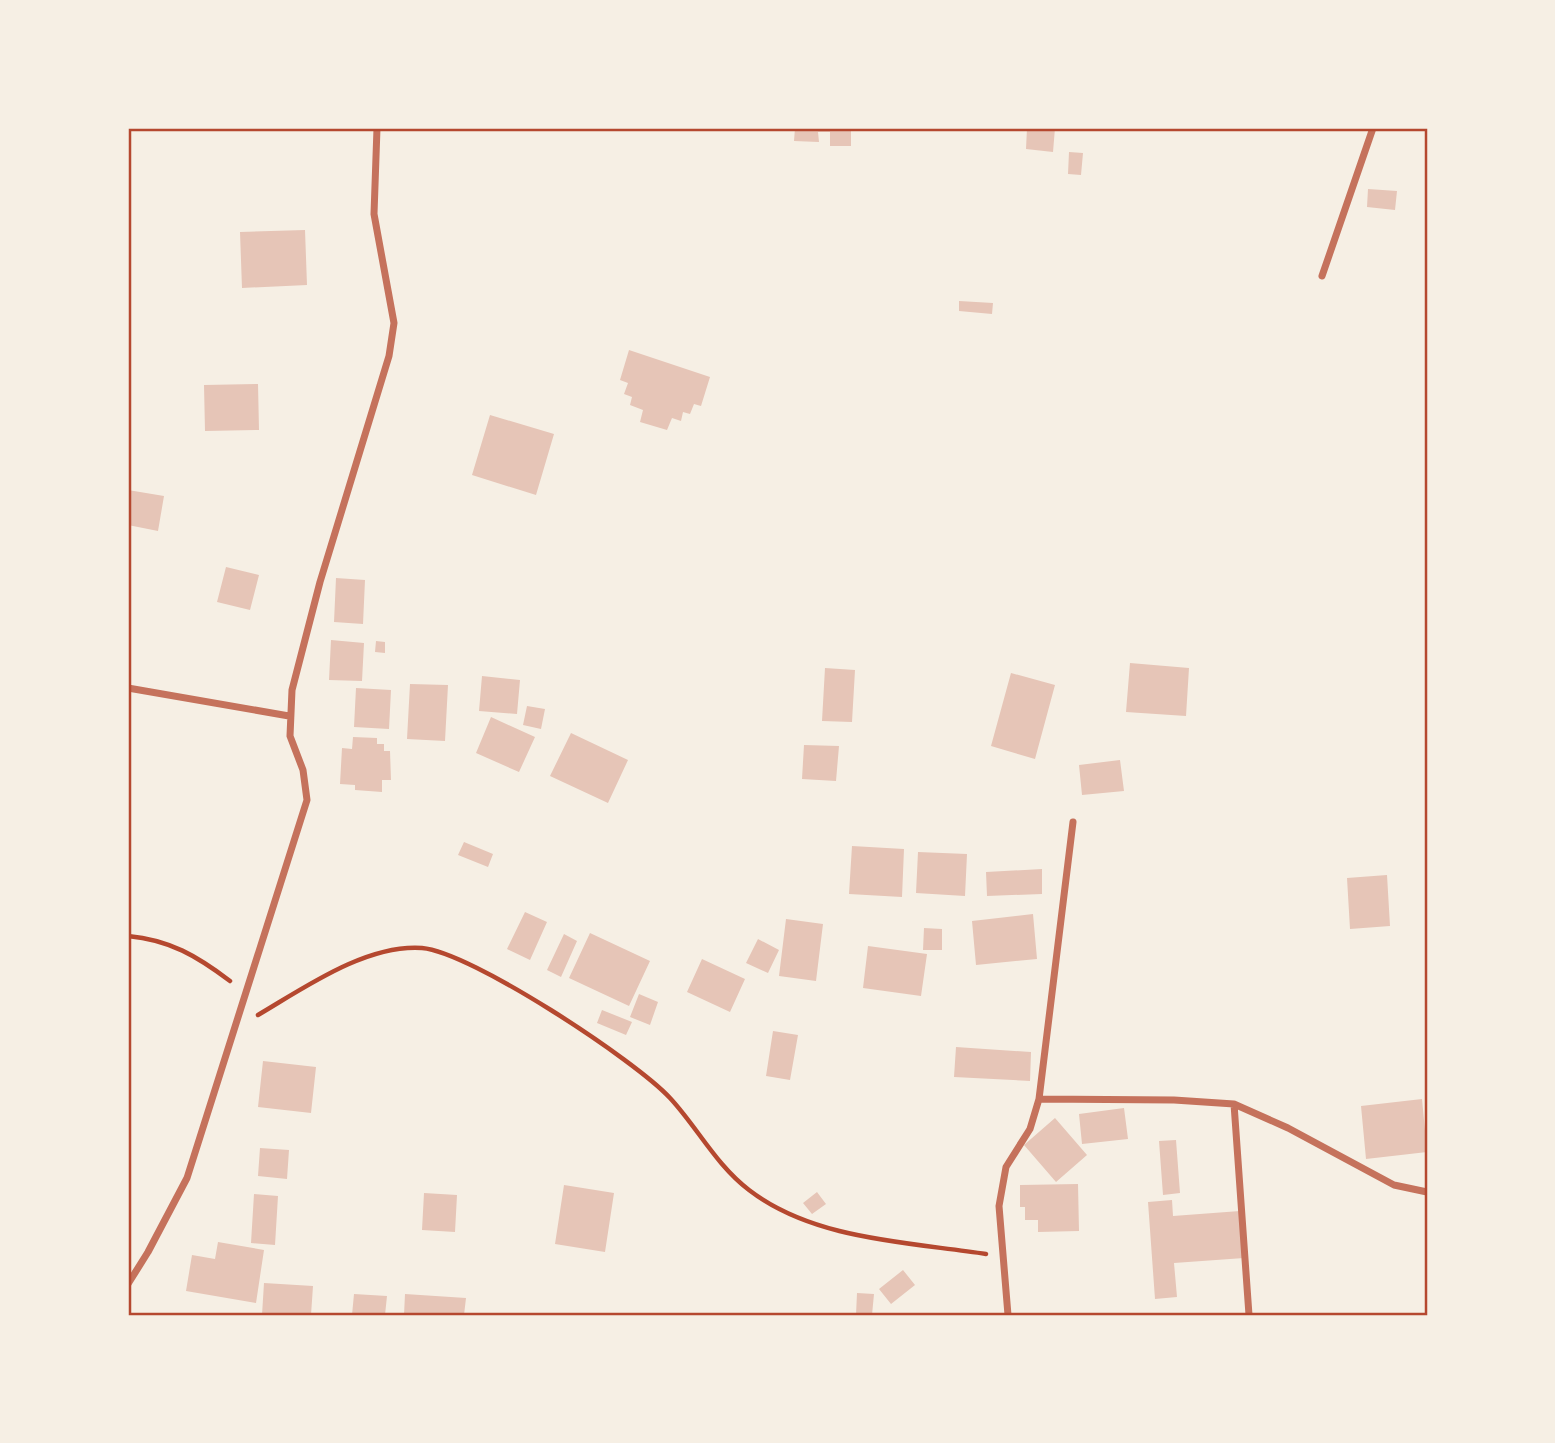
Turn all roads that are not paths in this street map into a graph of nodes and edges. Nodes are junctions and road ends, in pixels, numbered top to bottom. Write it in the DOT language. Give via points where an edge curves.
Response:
graph roads {
  1 [pos="377,128"];
  2 [pos="1373,128"];
  3 [pos="1322,276"];
  4 [pos="128,688"];
  5 [pos="289,716"];
  6 [pos="1073,822"];
  7 [pos="1040,1099"];
  8 [pos="1234,1104"];
  9 [pos="1427,1192"];
  10 [pos="128,1284"];
  11 [pos="1008,1315"];
  12 [pos="1249,1315"];
  1 -- 5 [label="street" via="374,214 394,323 389,356 317,596"];
  2 -- 3 [label="street"];
  4 -- 5 [label="street"];
  5 -- 10 [label="street" via="307,800 187,1178"];
  6 -- 7 [label="street"];
  7 -- 8 [label="street"];
  7 -- 11 [label="street" via="1030,1129 1006,1167 999,1206"];
  8 -- 9 [label="street" via="1394,1185"];
  8 -- 12 [label="street"];
}
